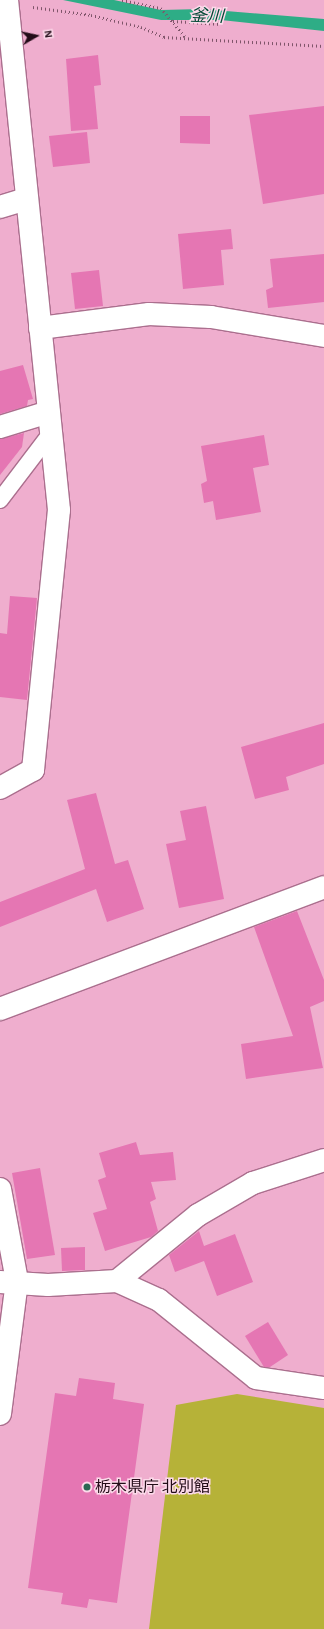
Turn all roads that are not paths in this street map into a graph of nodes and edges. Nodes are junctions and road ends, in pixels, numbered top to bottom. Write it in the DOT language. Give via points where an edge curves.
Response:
graph roads {
  1 [pos="5,4"];
  2 [pos="26,199"];
  3 [pos="0,207"];
  4 [pos="40,328"];
  5 [pos="324,336"];
  6 [pos="49,412"];
  7 [pos="0,428"];
  8 [pos="51,434"];
  9 [pos="0,500"];
  10 [pos="0,788"];
  11 [pos="324,888"];
  12 [pos="0,1009"];
  13 [pos="324,1160"];
  14 [pos="0,1189"];
  15 [pos="9,1282"];
  16 [pos="117,1282"];
  17 [pos="324,1388"];
  18 [pos="0,1414"];
  1 -- 2 [label="street" via="13,52"];
  2 -- 3 [label="street"];
  2 -- 4 [label="street"];
  4 -- 5 [label="street" via="150,314 211,317"];
  4 -- 6 [label="street"];
  6 -- 7 [label="street"];
  6 -- 8 [label="street"];
  8 -- 9 [label="lane"];
  8 -- 10 [label="street" via="59,510 33,770"];
  11 -- 12 [label="street"];
  13 -- 16 [label="street" via="253,1183 198,1215"];
  14 -- 15 [label="street"];
  15 -- 16 [label="street" via="48,1285"];
  15 -- 18 [label="street"];
  16 -- 17 [label="street" via="158,1300 256,1378"];
}
